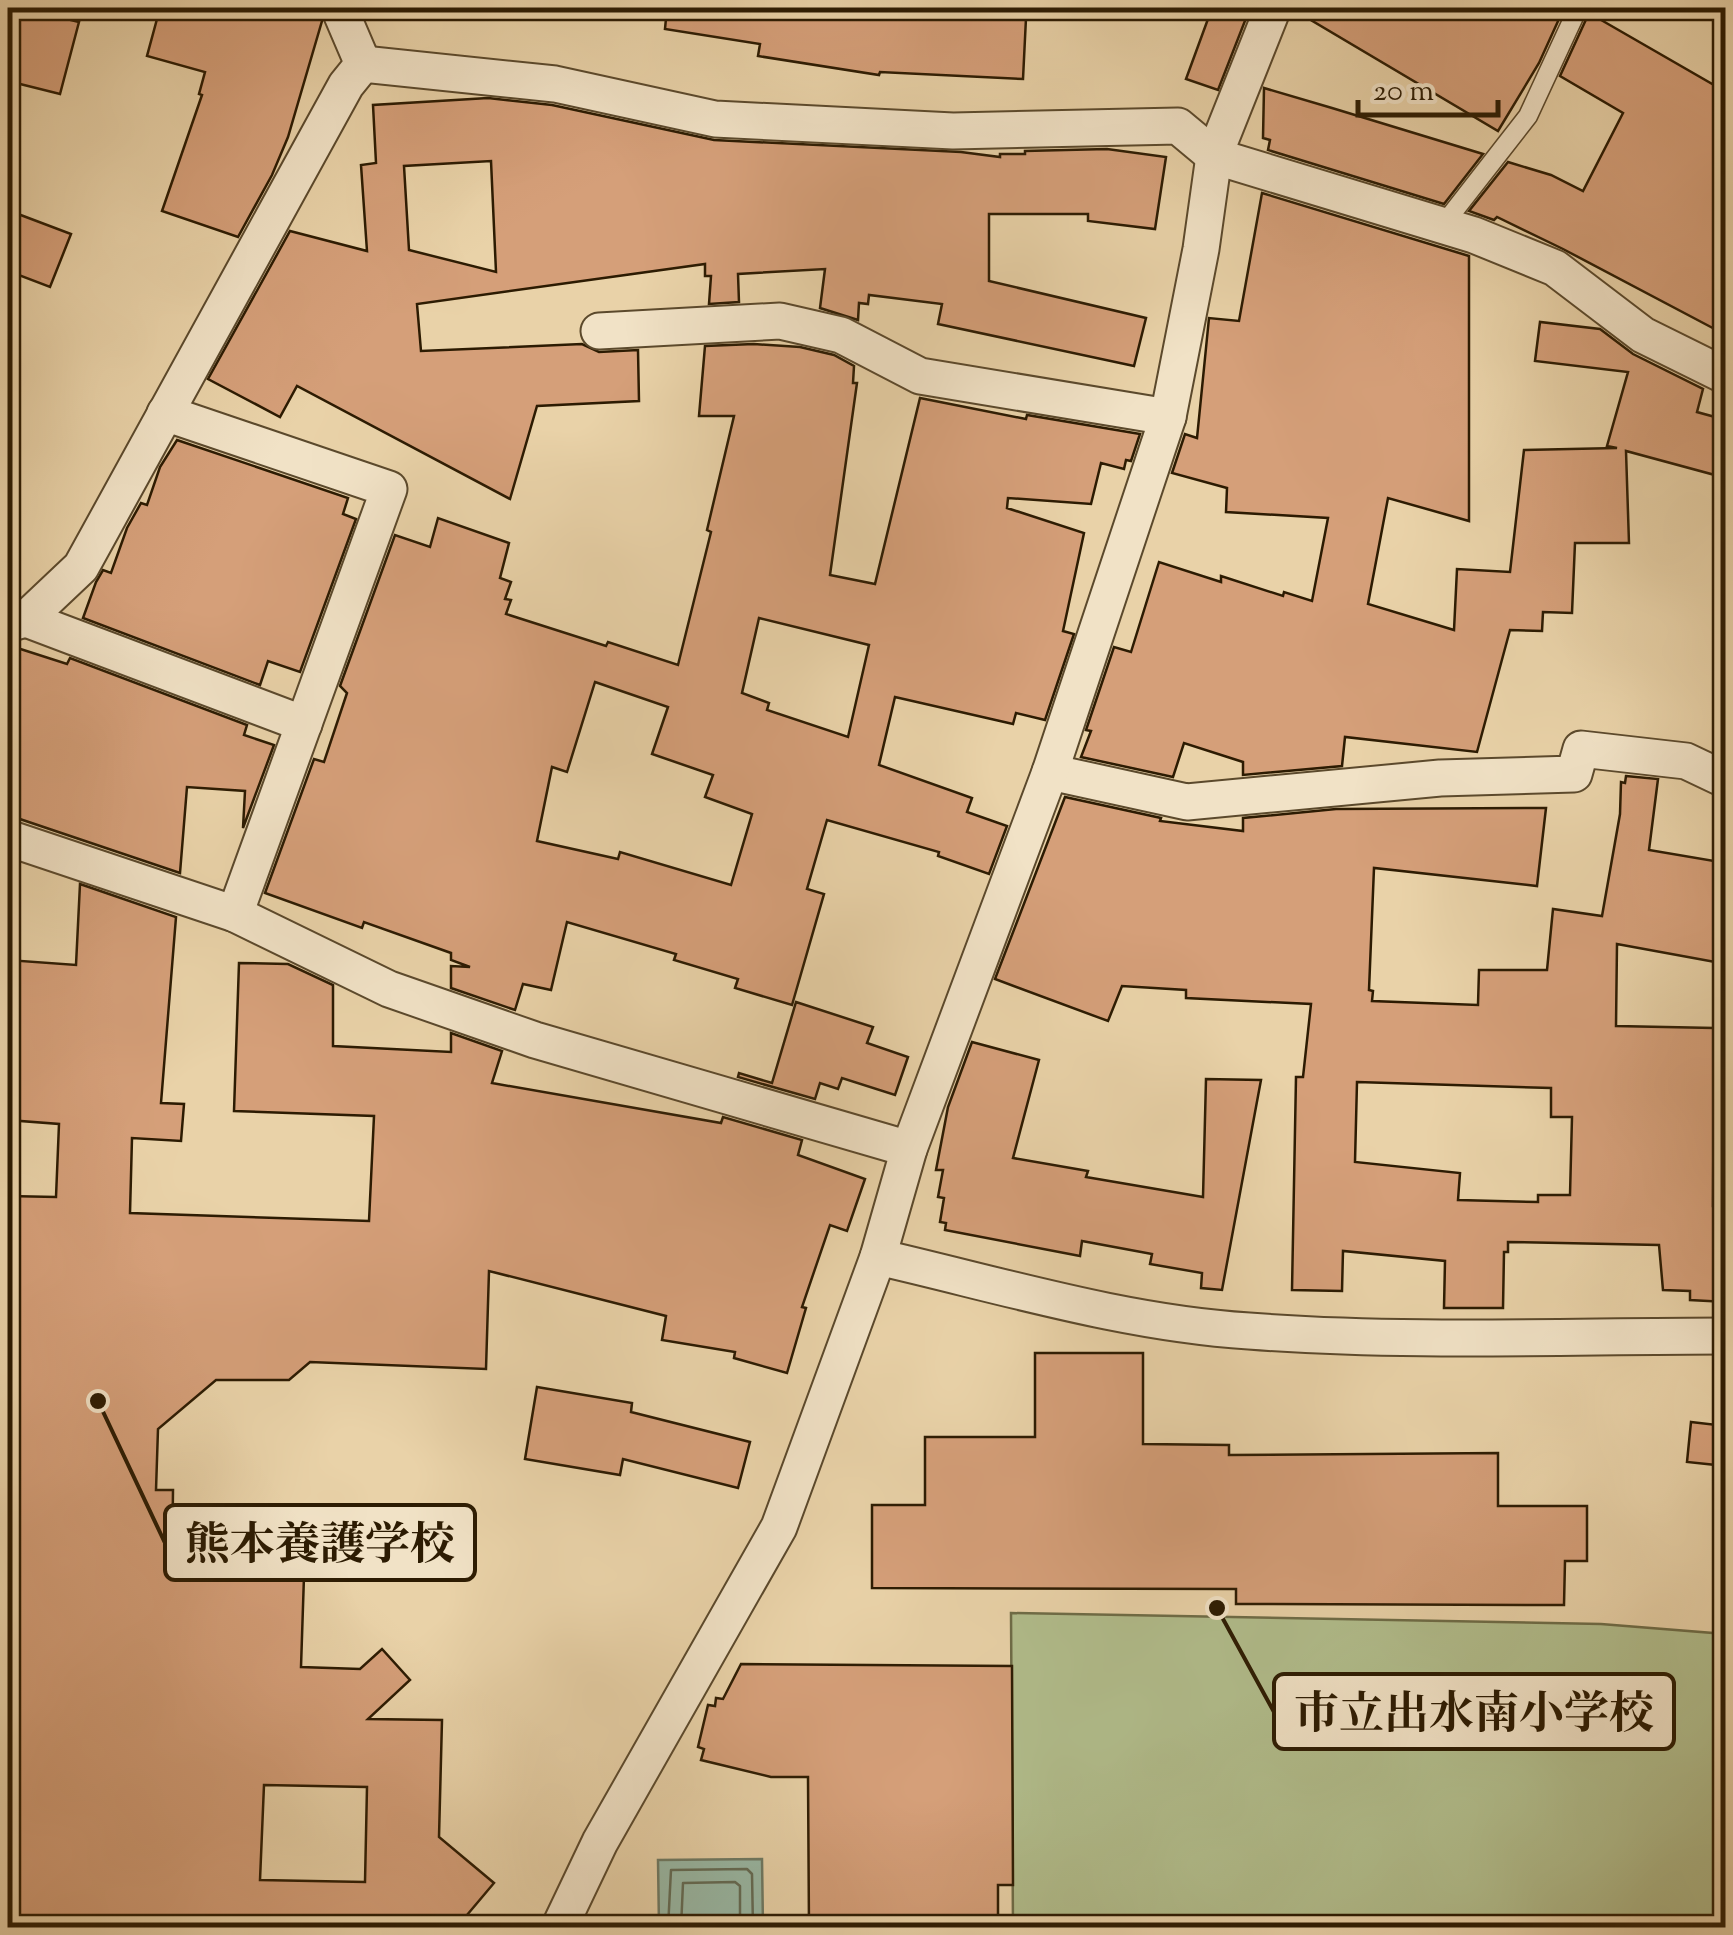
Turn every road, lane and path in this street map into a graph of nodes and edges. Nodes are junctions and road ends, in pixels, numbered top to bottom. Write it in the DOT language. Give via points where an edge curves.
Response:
graph roads {
  1 [pos="339,8"];
  2 [pos="1272,8"];
  3 [pos="1578,8"];
  4 [pos="363,64"];
  5 [pos="1214,156"];
  6 [pos="1443,225"];
  7 [pos="600,331"];
  8 [pos="1726,376"];
  9 [pos="165,413"];
  10 [pos="1168,417"];
  11 [pos="17,621"];
  12 [pos="304,724"];
  13 [pos="1050,772"];
  14 [pos="1726,780"];
  15 [pos="8,838"];
  16 [pos="235,914"];
  17 [pos="909,1150"];
  18 [pos="878,1257"];
  19 [pos="1726,1336"];
  20 [pos="559,1928"];
  1 -- 4 [label="street"];
  2 -- 5 [label="street"];
  3 -- 6 [label="lane" via="1528,116"];
  4 -- 5 [label="street" via="555,84 714,119 953,131 1178,126"];
  4 -- 9 [label="street"];
  5 -- 6 [label="street"];
  5 -- 10 [label="street"];
  6 -- 8 [label="street" via="1555,268 1643,334"];
  7 -- 10 [label="street" via="780,321 842,335 920,376"];
  9 -- 11 [label="street" via="80,567"];
  9 -- 12 [label="street" via="389,489"];
  10 -- 13 [label="street"];
  11 -- 12 [label="street"];
  12 -- 16 [label="street"];
  13 -- 14 [label="street" via="1187,802 1440,778 1574,774 1581,749 1686,761"];
  13 -- 17 [label="street"];
  15 -- 16 [label="street"];
  16 -- 17 [label="street" via="389,989 499,1028"];
  17 -- 18 [label="street"];
  18 -- 19 [label="street" via="1137,1318 1247,1332"];
  18 -- 20 [label="street" via="779,1526 600,1842"];
}
